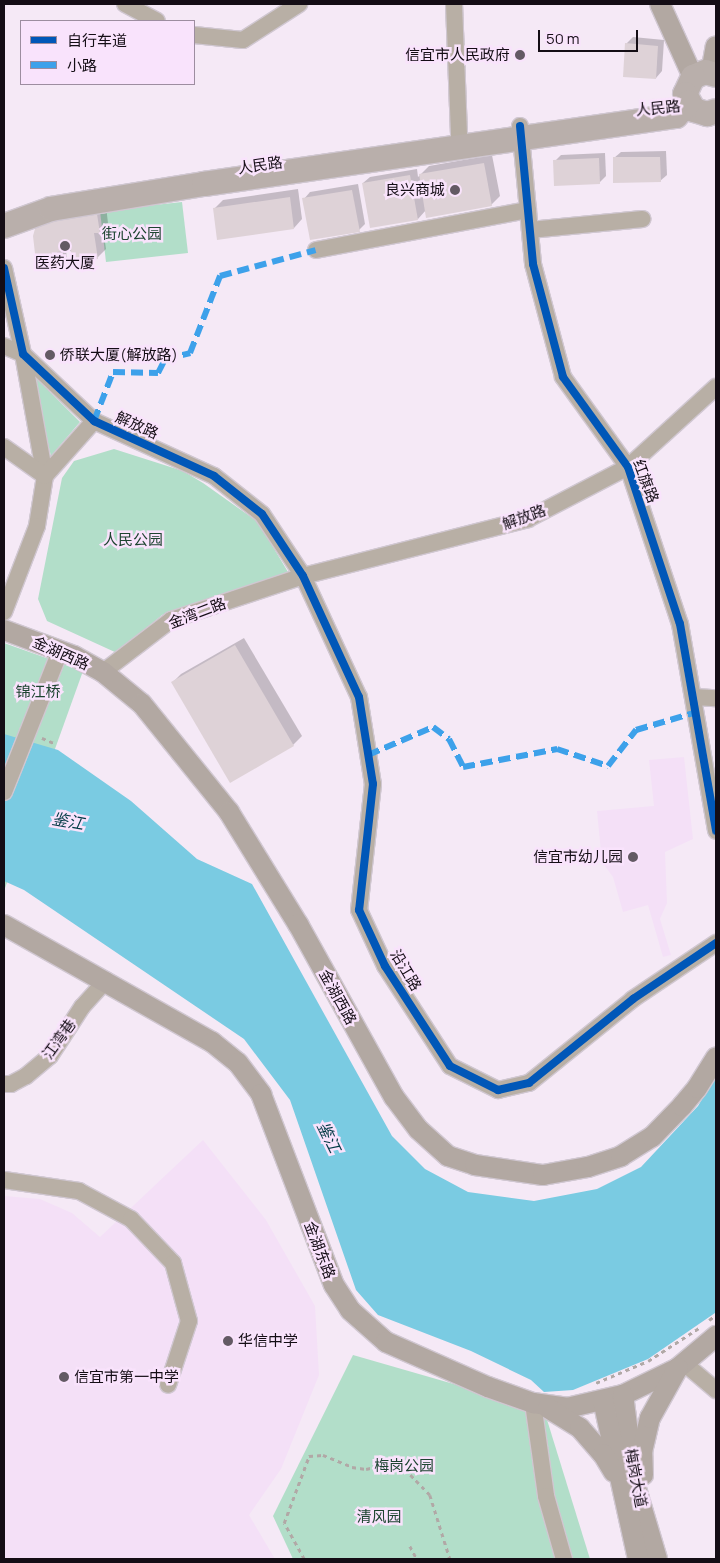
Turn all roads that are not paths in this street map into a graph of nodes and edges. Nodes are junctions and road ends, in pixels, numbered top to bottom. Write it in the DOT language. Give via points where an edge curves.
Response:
graph roads {
  1 [pos="125,4"];
  2 [pos="299,4"];
  3 [pos="454,4"];
  4 [pos="660,4"];
  5 [pos="155,20"];
  6 [pos="195,35"];
  7 [pos="716,46"];
  8 [pos="709,72"];
  9 [pos="688,103"];
  10 [pos="716,111"];
  11 [pos="520,132"];
  12 [pos="458,137"];
  13 [pos="528,210"];
  14 [pos="4,214"];
  15 [pos="642,219"];
  16 [pos="4,226"];
  17 [pos="530,230"];
  18 [pos="316,250"];
  19 [pos="4,268"];
  20 [pos="4,346"];
  21 [pos="23,354"];
  22 [pos="716,386"];
  23 [pos="94,422"];
  24 [pos="4,447"];
  25 [pos="628,467"];
  26 [pos="45,476"];
  27 [pos="303,576"];
  28 [pos="4,612"];
  29 [pos="4,630"];
  30 [pos="60,651"];
  31 [pos="103,672"];
  32 [pos="694,697"];
  33 [pos="716,698"];
  34 [pos="4,792"];
  35 [pos="716,831"];
  36 [pos="4,925"];
  37 [pos="716,943"];
  38 [pos="106,980"];
  39 [pos="716,1057"];
  40 [pos="4,1084"];
  41 [pos="4,1180"];
  42 [pos="708,1328"];
  43 [pos="681,1365"];
  44 [pos="168,1385"];
  45 [pos="716,1390"];
  46 [pos="606,1393"];
  47 [pos="539,1404"];
  48 [pos="620,1482"];
  49 [pos="643,1514"];
  50 [pos="564,1559"];
  51 [pos="638,1559"];
  52 [pos="657,1559"];
  1 -- 5 [label="street"];
  2 -- 6 [label="street" via="244,40"];
  3 -- 12 [label="street"];
  4 -- 8 [label="main road"];
  7 -- 8 [label="main road"];
  8 -- 9 [label="highway" via="686,87"];
  9 -- 10 [label="highway" via="700,113"];
  9 -- 11 [label="highway, 人民路"];
  11 -- 12 [label="highway, 人民路"];
  11 -- 13 [label="street, 红旗路"];
  11 -- 16 [label="highway, 人民路" via="52,209"];
  12 -- 14 [label="highway, 人民路" via="49,198"];
  13 -- 17 [label="street, 红旗路"];
  13 -- 18 [label="street"];
  15 -- 17 [label="street"];
  17 -- 25 [label="street, 红旗路" via="533,264 563,377"];
  19 -- 21 [label="street"];
  20 -- 21 [label="street, 解放路"];
  21 -- 23 [label="street, 解放路"];
  21 -- 26 [label="street"];
  22 -- 25 [label="street, 解放路"];
  23 -- 26 [label="street"];
  23 -- 27 [label="street, 解放路" via="214,476 262,514"];
  24 -- 26 [label="street"];
  25 -- 27 [label="street, 解放路" via="528,519"];
  25 -- 32 [label="street, 红旗路" via="680,624"];
  26 -- 28 [label="street" via="37,526"];
  27 -- 31 [label="street, 金湾二路" via="170,620"];
  27 -- 37 [label="street, 沿江路" via="358,697 373,784 359,910 385,966 450,1066 498,1090 529,1083 633,999"];
  29 -- 30 [label="main road, 金湖西路"];
  30 -- 31 [label="main road, 金湖西路"];
  30 -- 34 [label="street"];
  31 -- 39 [label="main road, 金湖西路" via="142,704 229,812 298,924 394,1097 418,1129 448,1156 475,1165 543,1175 588,1168 622,1156 652,1137 682,1106"];
  32 -- 33 [label="street"];
  32 -- 35 [label="street, 红旗路"];
  36 -- 38 [label="main road, 金湖东路"];
  38 -- 40 [label="street, 江湾巷" via="82,1007 50,1056 26,1076"];
  38 -- 47 [label="main road, 金湖东路" via="212,1042 238,1063 261,1094 324,1264 350,1310 386,1342 488,1387"];
  41 -- 44 [label="street" via="79,1191 131,1219 173,1263 189,1321"];
  42 -- 43 [label="main road, 金湖东路"];
  43 -- 45 [label="street"];
  43 -- 46 [label="main road, 金湖东路"];
  43 -- 49 [label="main road" via="650,1418 642,1452"];
  46 -- 47 [label="main road, 金湖东路" via="567,1408"];
  46 -- 48 [label="main road, 梅岗大道"];
  46 -- 49 [label="main road, 梅岗大道"];
  47 -- 48 [label="main road" via="580,1428 604,1454"];
  47 -- 50 [label="street" via="546,1496"];
  48 -- 51 [label="main road, 梅岗大道"];
  49 -- 52 [label="main road, 梅岗大道"];
}
